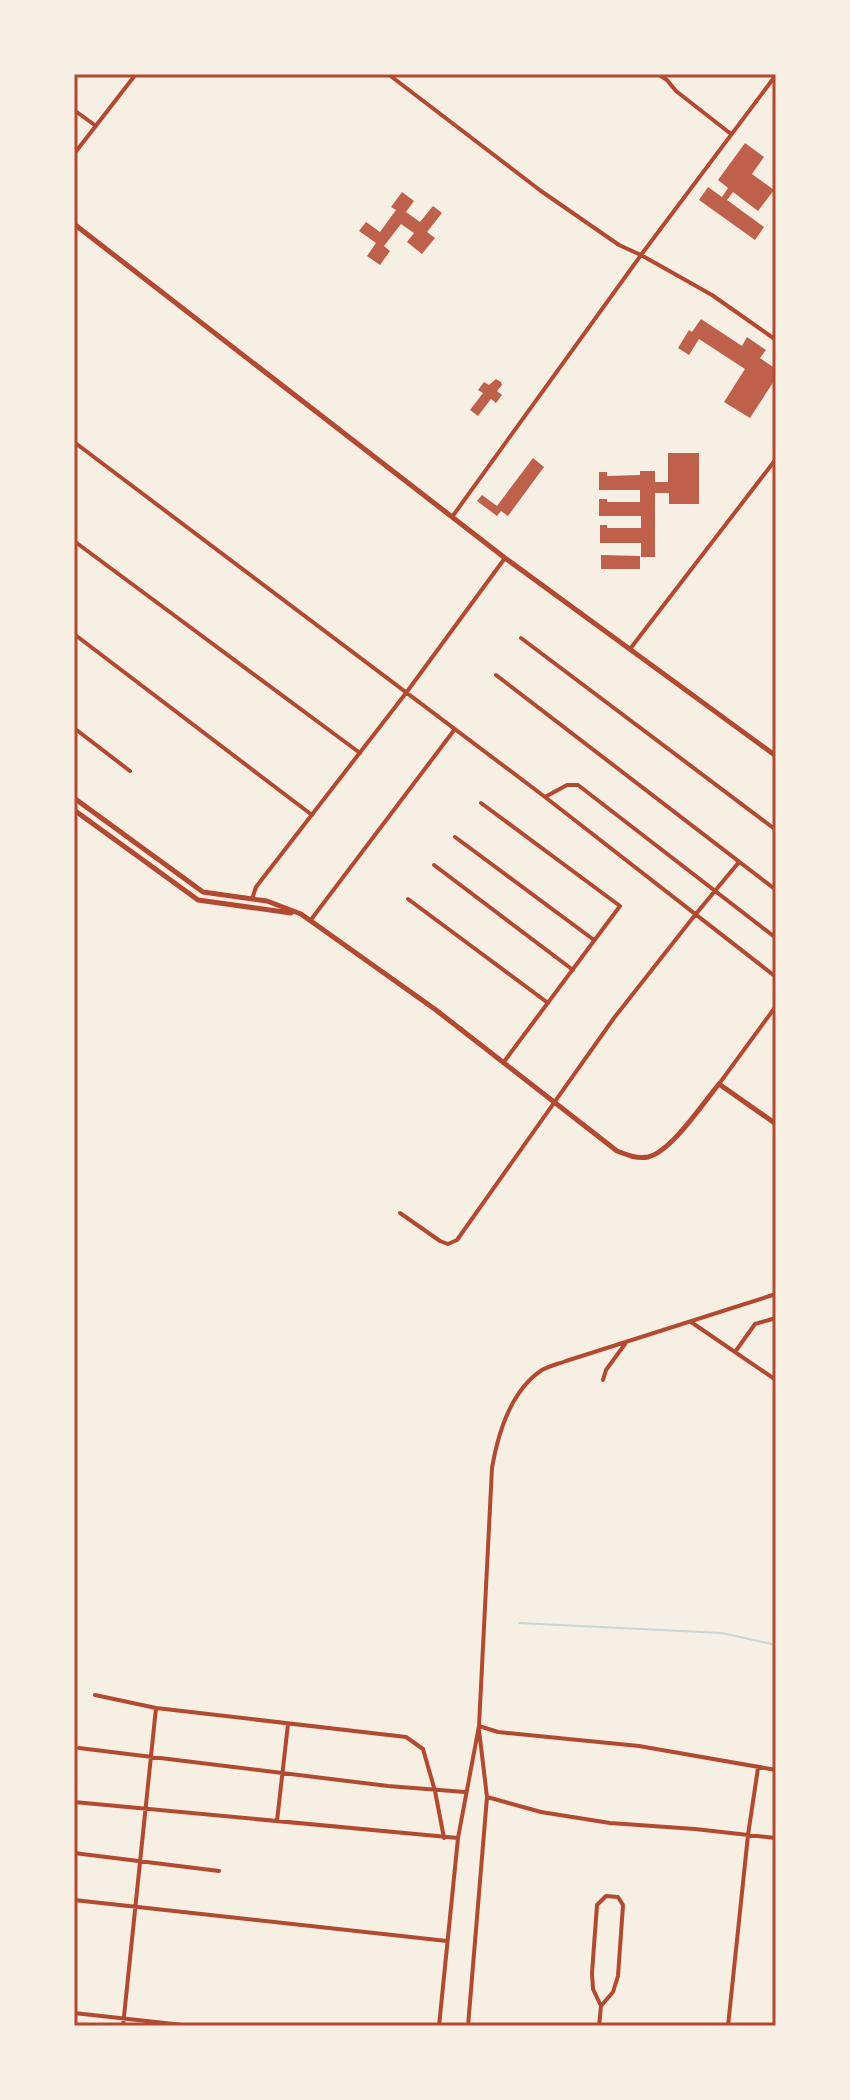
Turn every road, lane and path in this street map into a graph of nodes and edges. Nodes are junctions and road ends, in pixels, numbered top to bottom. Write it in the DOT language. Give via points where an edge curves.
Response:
graph roads {
  1 [pos="136,74"];
  2 [pos="388,74"];
  3 [pos="658,74"];
  4 [pos="776,75"];
  5 [pos="74,110"];
  6 [pos="96,126"];
  7 [pos="731,134"];
  8 [pos="74,154"];
  9 [pos="74,224"];
  10 [pos="641,255"];
  11 [pos="776,340"];
  12 [pos="74,442"];
  13 [pos="776,459"];
  14 [pos="452,517"];
  15 [pos="74,541"];
  16 [pos="505,558"];
  17 [pos="74,634"];
  18 [pos="521,638"];
  19 [pos="630,649"];
  20 [pos="496,675"];
  21 [pos="406,693"];
  22 [pos="74,728"];
  23 [pos="455,729"];
  24 [pos="360,753"];
  25 [pos="776,756"];
  26 [pos="130,771"];
  27 [pos="545,797"];
  28 [pos="74,798"];
  29 [pos="481,803"];
  30 [pos="74,810"];
  31 [pos="312,815"];
  32 [pos="776,830"];
  33 [pos="455,837"];
  34 [pos="739,862"];
  35 [pos="434,865"];
  36 [pos="776,890"];
  37 [pos="716,891"];
  38 [pos="252,899"];
  39 [pos="408,899"];
  40 [pos="301,914"];
  41 [pos="695,915"];
  42 [pos="310,921"];
  43 [pos="776,938"];
  44 [pos="594,940"];
  45 [pos="573,970"];
  46 [pos="776,977"];
  47 [pos="548,1003"];
  48 [pos="776,1006"];
  49 [pos="503,1063"];
  50 [pos="719,1084"];
  51 [pos="552,1102"];
  52 [pos="776,1124"];
  53 [pos="400,1213"];
  54 [pos="776,1294"];
  55 [pos="776,1318"];
  56 [pos="691,1322"];
  57 [pos="627,1342"];
  58 [pos="735,1352"];
  59 [pos="603,1380"];
  60 [pos="776,1380"];
  61 [pos="95,1695"];
  62 [pos="156,1708"];
  63 [pos="288,1724"];
  64 [pos="479,1726"];
  65 [pos="79,1748"];
  66 [pos="151,1756"];
  67 [pos="758,1768"];
  68 [pos="776,1770"];
  69 [pos="282,1773"];
  70 [pos="435,1791"];
  71 [pos="465,1792"];
  72 [pos="487,1797"];
  73 [pos="74,1802"];
  74 [pos="146,1809"];
  75 [pos="277,1822"];
  76 [pos="748,1835"];
  77 [pos="444,1838"];
  78 [pos="458,1838"];
  79 [pos="776,1838"];
  80 [pos="74,1853"];
  81 [pos="140,1862"];
  82 [pos="219,1871"];
  83 [pos="74,1900"];
  84 [pos="135,1906"];
  85 [pos="447,1941"];
  86 [pos="601,2006"];
  87 [pos="74,2013"];
  88 [pos="124,2019"];
  89 [pos="123,2026"];
  90 [pos="192,2026"];
  91 [pos="439,2026"];
  92 [pos="468,2026"];
  93 [pos="599,2026"];
  94 [pos="728,2026"];
  1 -- 6 [label="street"];
  2 -- 10 [label="street" via="541,191"];
  3 -- 7 [label="street"];
  4 -- 7 [label="street"];
  5 -- 6 [label="street"];
  6 -- 8 [label="street"];
  7 -- 10 [label="street"];
  9 -- 14 [label="main road"];
  10 -- 11 [label="street"];
  10 -- 14 [label="street"];
  12 -- 21 [label="street"];
  13 -- 19 [label="street"];
  14 -- 16 [label="main road"];
  15 -- 24 [label="street"];
  16 -- 19 [label="main road"];
  16 -- 21 [label="street"];
  17 -- 31 [label="street"];
  18 -- 32 [label="street"];
  19 -- 25 [label="main road"];
  20 -- 34 [label="street"];
  21 -- 23 [label="street"];
  21 -- 24 [label="street"];
  22 -- 26 [label="street"];
  23 -- 27 [label="street"];
  23 -- 42 [label="street"];
  24 -- 31 [label="street"];
  27 -- 37 [label="street" via="578,785"];
  27 -- 41 [label="street"];
  28 -- 38 [label="main road" via="203,892"];
  29 -- 44 [label="street" via="620,906"];
  30 -- 40 [label="main road" via="198,900"];
  31 -- 38 [label="street"];
  33 -- 44 [label="street"];
  34 -- 36 [label="street"];
  34 -- 37 [label="street"];
  35 -- 45 [label="street"];
  37 -- 41 [label="street"];
  37 -- 43 [label="street"];
  38 -- 40 [label="main road"];
  39 -- 47 [label="street"];
  40 -- 42 [label="main road"];
  41 -- 46 [label="street"];
  41 -- 51 [label="street"];
  42 -- 49 [label="main road"];
  44 -- 45 [label="street"];
  45 -- 47 [label="street"];
  47 -- 49 [label="street"];
  48 -- 50 [label="street"];
  49 -- 51 [label="main road"];
  50 -- 51 [label="main road" via="674,1140 646,1157 617,1151"];
  50 -- 52 [label="main road"];
  51 -- 53 [label="street" via="457,1240 440,1241"];
  54 -- 56 [label="street"];
  55 -- 58 [label="street" via="755,1324"];
  56 -- 57 [label="street"];
  56 -- 58 [label="street"];
  57 -- 59 [label="street"];
  57 -- 64 [label="street" via="543,1370 519,1394 505,1421 492,1468"];
  58 -- 60 [label="street"];
  61 -- 62 [label="street"];
  62 -- 63 [label="street"];
  62 -- 66 [label="street"];
  63 -- 69 [label="street"];
  63 -- 70 [label="street" via="406,1737 423,1749"];
  64 -- 67 [label="street" via="639,1746"];
  64 -- 71 [label="street"];
  64 -- 72 [label="street"];
  65 -- 66 [label="street"];
  66 -- 69 [label="street"];
  66 -- 74 [label="street"];
  67 -- 68 [label="street"];
  67 -- 76 [label="street"];
  69 -- 70 [label="street"];
  69 -- 75 [label="street"];
  70 -- 71 [label="street"];
  70 -- 77 [label="street"];
  71 -- 78 [label="street"];
  72 -- 76 [label="street" via="610,1823"];
  72 -- 92 [label="street"];
  73 -- 74 [label="street"];
  74 -- 75 [label="street"];
  74 -- 81 [label="street"];
  75 -- 77 [label="street"];
  76 -- 79 [label="street"];
  76 -- 94 [label="street"];
  77 -- 78 [label="street"];
  78 -- 85 [label="street"];
  80 -- 81 [label="street"];
  81 -- 82 [label="street"];
  81 -- 84 [label="street"];
  83 -- 84 [label="street"];
  84 -- 85 [label="street"];
  84 -- 88 [label="street"];
  85 -- 91 [label="street"];
  86 -- 86 [label="street" via="618,1976 623,1905 618,1897 606,1896 597,1905 592,1973"];
  86 -- 93 [label="street"];
  87 -- 88 [label="street"];
  88 -- 89 [label="street"];
  88 -- 90 [label="street"];
}
